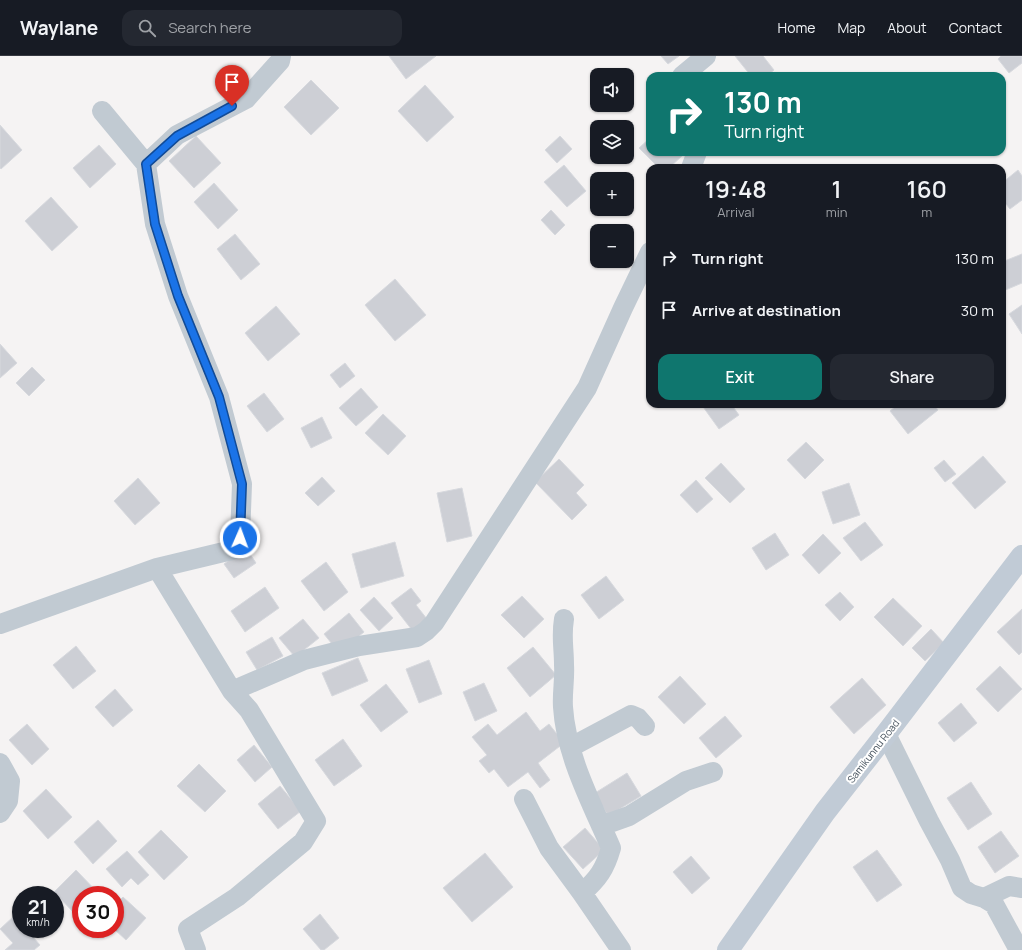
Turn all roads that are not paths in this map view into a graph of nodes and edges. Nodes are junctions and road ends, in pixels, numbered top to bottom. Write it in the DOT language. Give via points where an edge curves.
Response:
graph roads {
  1 [pos="281,56"];
  2 [pos="706,56"];
  3 [pos="687,72"];
  4 [pos="102,111"];
  5 [pos="146,164"];
  6 [pos="646,260"];
  7 [pos="1022,556"];
  8 [pos="157,568"];
  9 [pos="564,619"];
  10 [pos="0,624"];
  11 [pos="232,690"];
  12 [pos="645,726"];
  13 [pos="886,734"];
  14 [pos="571,746"];
  15 [pos="0,763"];
  16 [pos="712,772"];
  17 [pos="524,800"];
  18 [pos="0,814"];
  19 [pos="601,826"];
  20 [pos="1022,888"];
  21 [pos="582,893"];
  22 [pos="984,898"];
  23 [pos="196,950"];
  24 [pos="621,950"];
  25 [pos="728,950"];
  26 [pos="1019,950"];
  1 -- 5 [label="street" via="280,61 246,99 177,136"];
  2 -- 3 [label="street"];
  4 -- 5 [label="street"];
  5 -- 8 [label="street" via="155,224 178,296 219,397 242,484 240,538 232,550"];
  6 -- 11 [label="street" via="587,388 430,627 417,637 359,646 304,660"];
  7 -- 13 [label="main road, Samikunnu Road"];
  8 -- 10 [label="street"];
  8 -- 11 [label="street"];
  9 -- 14 [label="street" via="563,707"];
  11 -- 23 [label="street" via="249,710 316,821 303,842 237,897 188,929"];
  12 -- 14 [label="street" via="638,718 630,715"];
  13 -- 22 [label="street" via="962,888 970,894"];
  13 -- 25 [label="main road, Samikunnu Road" via="825,812"];
  14 -- 19 [label="street" via="579,774"];
  15 -- 18 [label="street" via="10,781 8,801"];
  16 -- 19 [label="street" via="686,781 629,816"];
  17 -- 21 [label="street" via="549,848"];
  19 -- 21 [label="street" via="611,848 595,882"];
  20 -- 22 [label="street" via="1009,886"];
  21 -- 24 [label="street"];
  22 -- 26 [label="street" via="994,904"];
}
